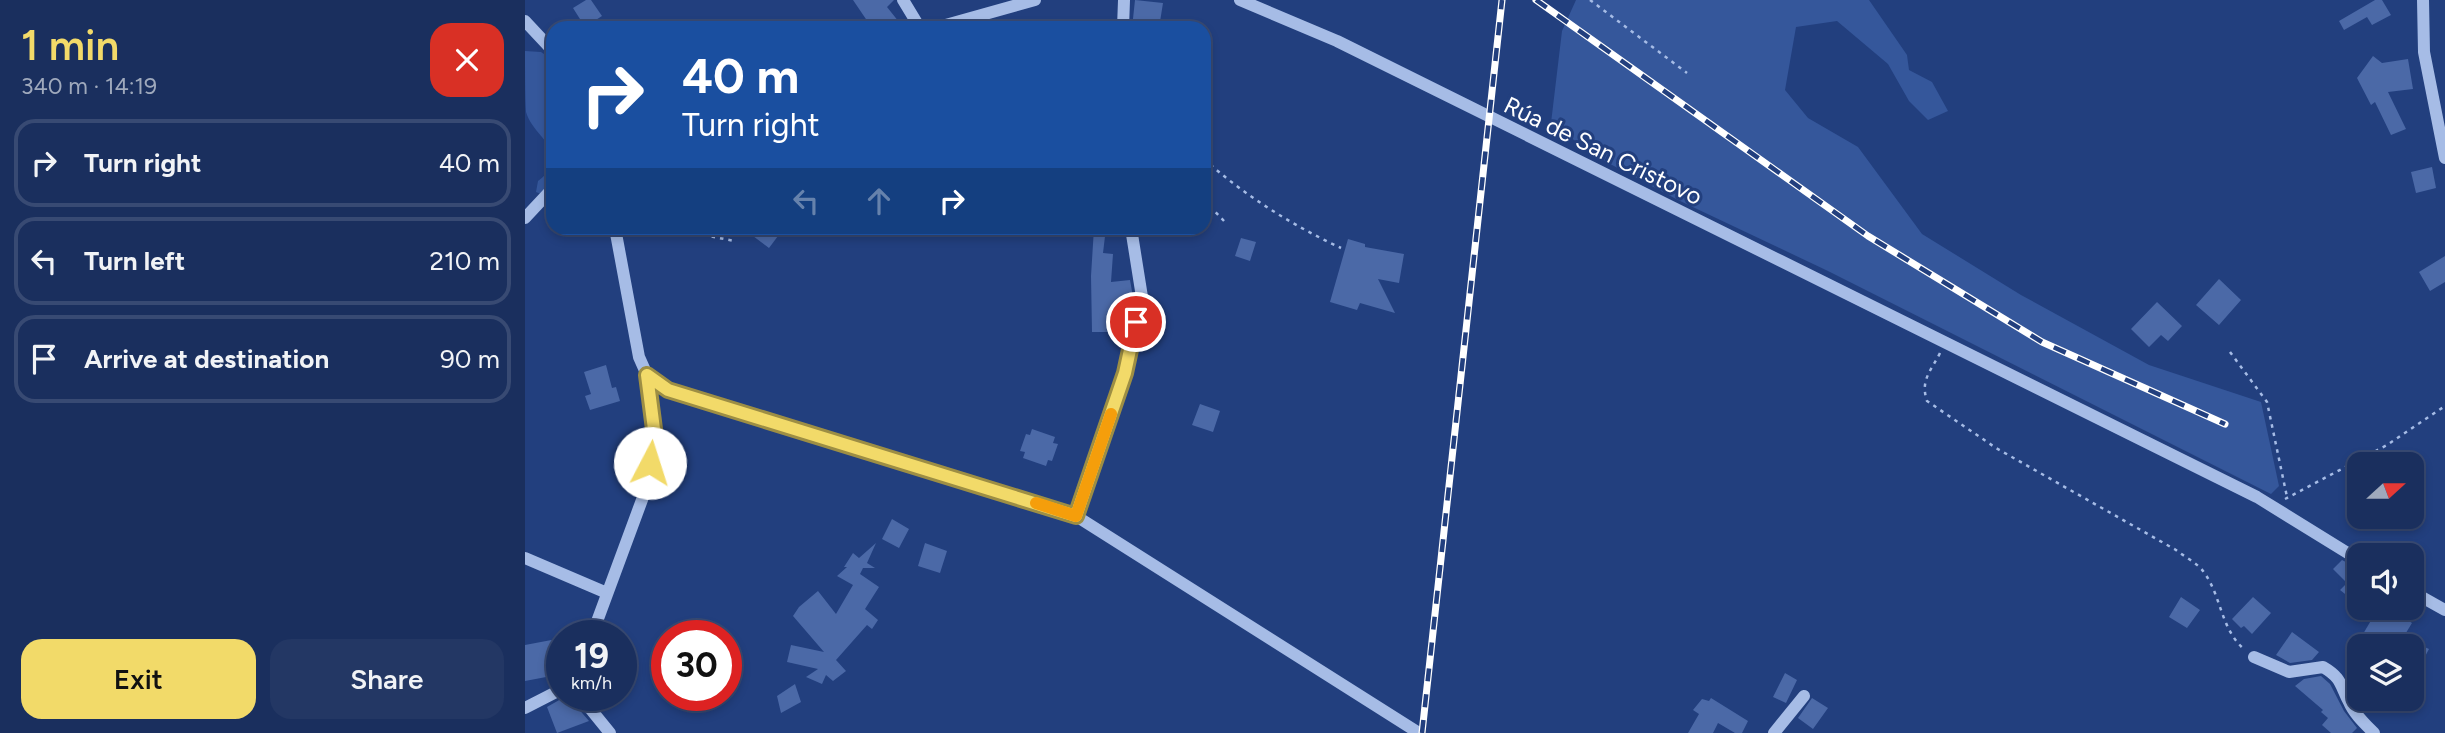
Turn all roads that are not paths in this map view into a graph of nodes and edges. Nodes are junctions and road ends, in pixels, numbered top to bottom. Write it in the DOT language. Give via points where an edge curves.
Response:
graph roads {
  1 [pos="903,0"];
  2 [pos="1035,0"];
  3 [pos="1124,0"];
  4 [pos="1240,0"];
  5 [pos="2423,0"];
  6 [pos="525,21"];
  7 [pos="916,21"];
  8 [pos="960,21"];
  9 [pos="1123,21"];
  10 [pos="546,44"];
  11 [pos="2445,158"];
  12 [pos="546,196"];
  13 [pos="525,218"];
  14 [pos="616,235"];
  15 [pos="1132,235"];
  16 [pos="647,375"];
  17 [pos="1076,516"];
  18 [pos="2347,553"];
  19 [pos="525,558"];
  20 [pos="607,593"];
  21 [pos="2424,598"];
  22 [pos="2445,610"];
  23 [pos="597,620"];
  24 [pos="2254,657"];
  25 [pos="1804,696"];
  26 [pos="546,697"];
  27 [pos="525,708"];
  28 [pos="592,711"];
  29 [pos="611,733"];
  30 [pos="1419,733"];
  31 [pos="1774,733"];
  32 [pos="2374,733"];
  1 -- 7 [label="street"];
  2 -- 8 [label="street"];
  3 -- 9 [label="street"];
  4 -- 18 [label="street, Rúa de San Cristovo" via="1337,41 2257,497"];
  5 -- 11 [label="street" via="2424,52"];
  6 -- 10 [label="street"];
  12 -- 13 [label="street"];
  14 -- 16 [label="street" via="639,357"];
  15 -- 17 [label="street" via="1142,297 1125,373"];
  16 -- 17 [label="street" via="668,390"];
  16 -- 20 [label="street" via="655,437 646,489"];
  17 -- 30 [label="street"];
  19 -- 20 [label="street"];
  20 -- 23 [label="street"];
  21 -- 22 [label="street"];
  24 -- 32 [label="street" via="2289,673 2323,667 2333,673 2342,682 2348,702"];
  25 -- 31 [label="street"];
  26 -- 27 [label="street"];
  28 -- 29 [label="street"];
}
